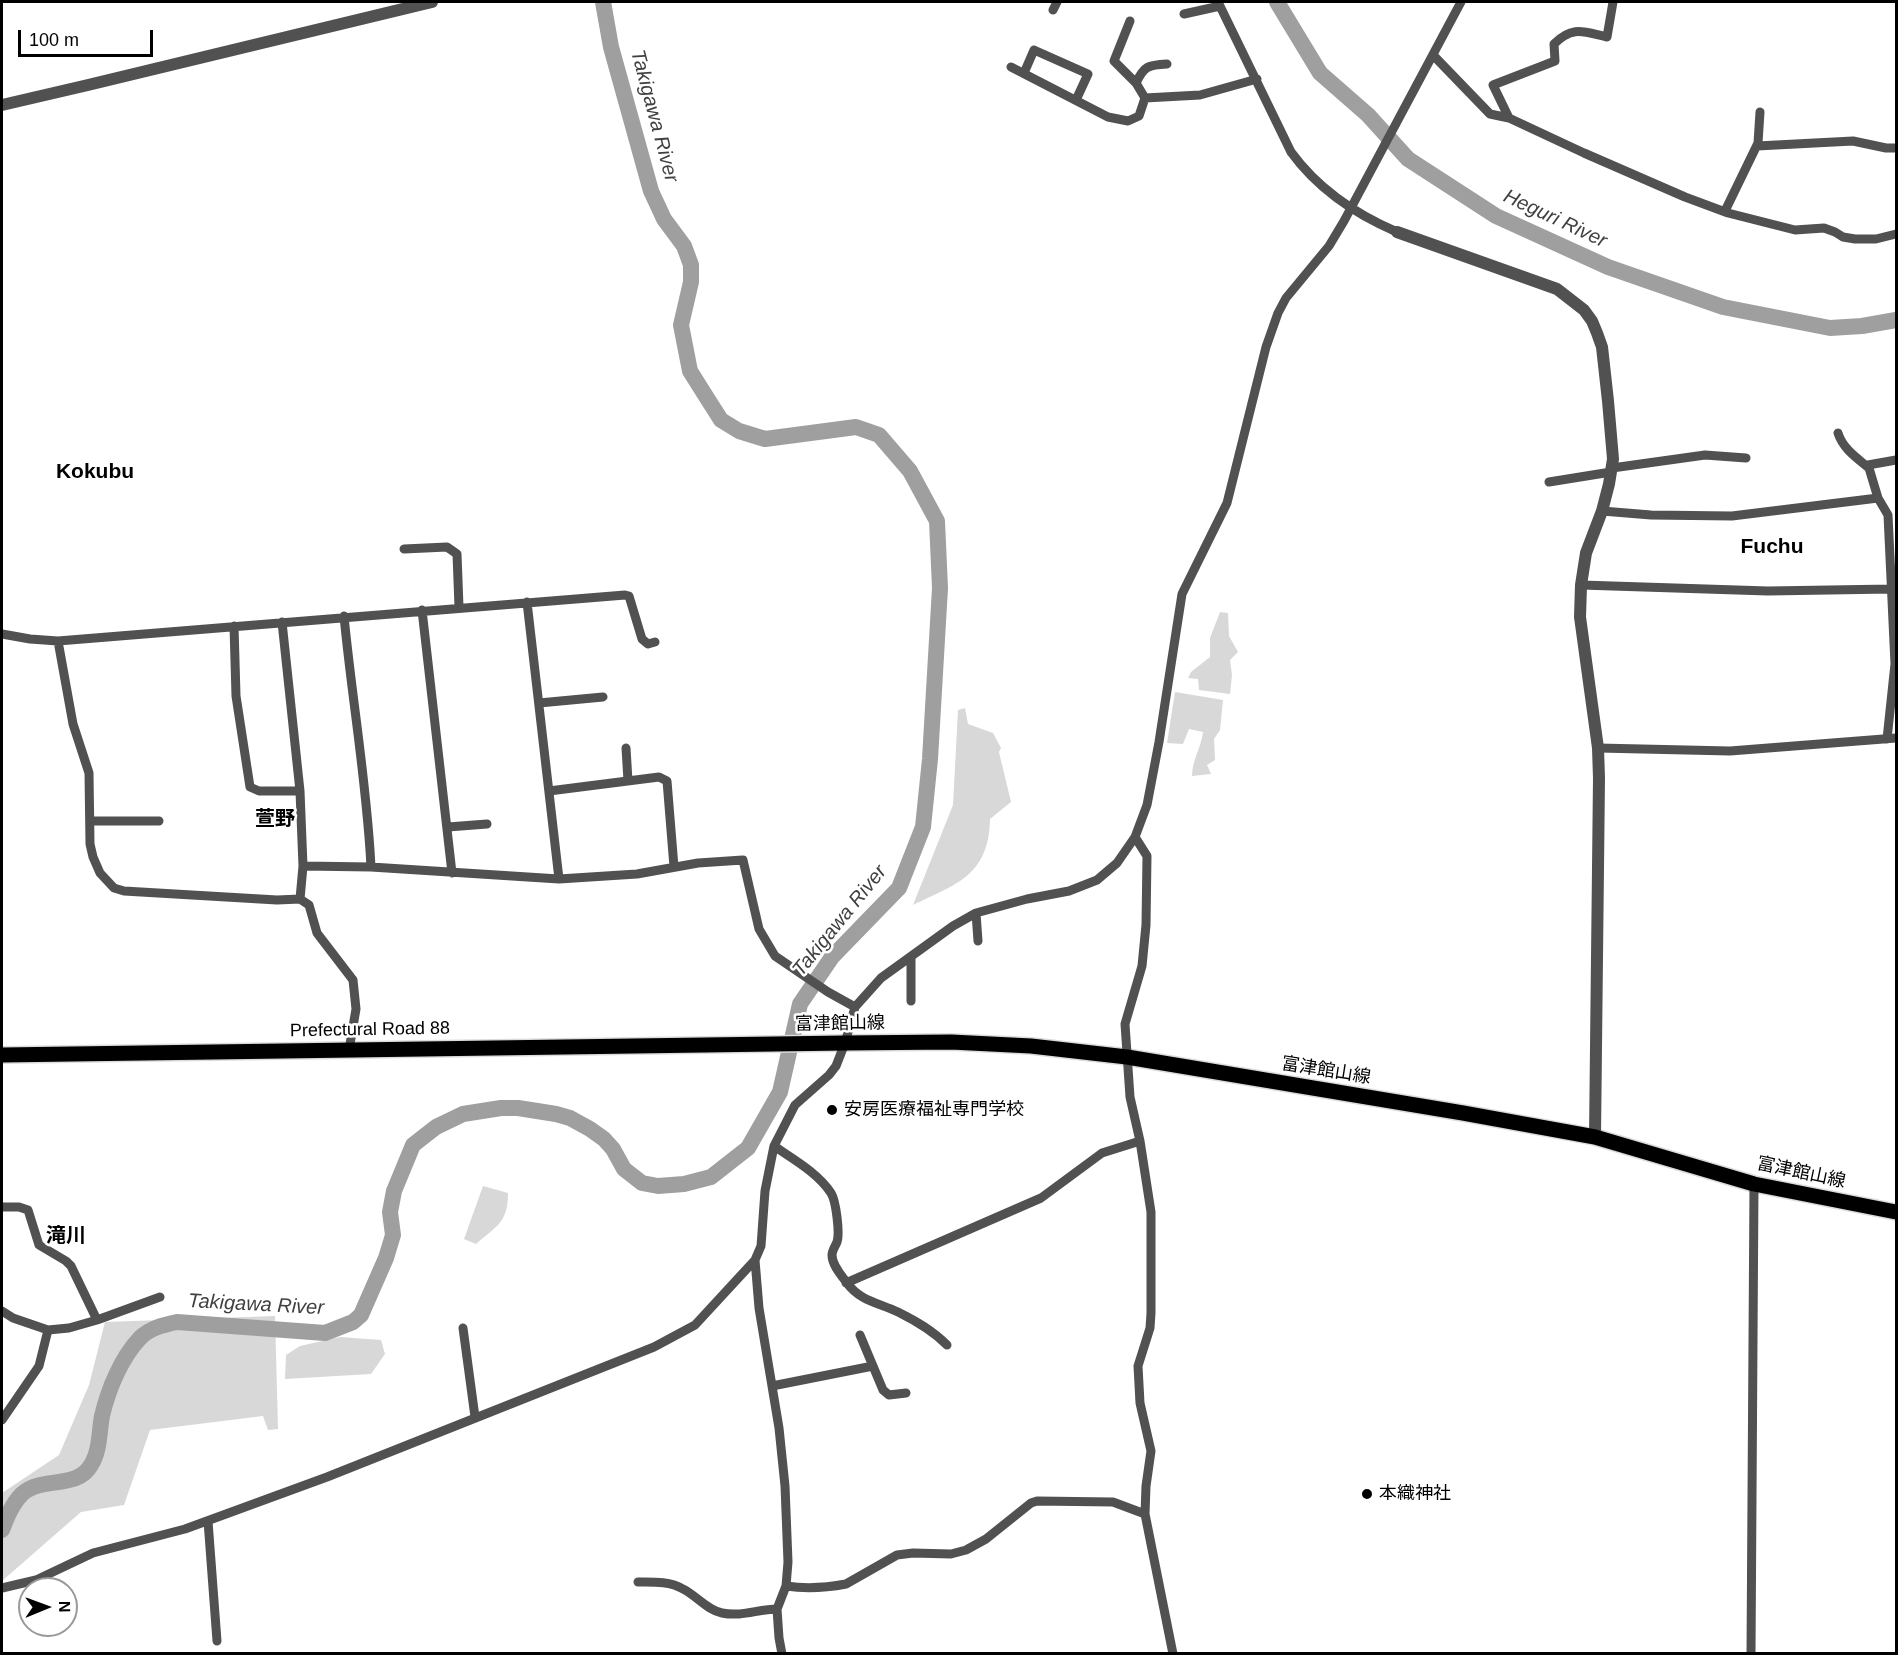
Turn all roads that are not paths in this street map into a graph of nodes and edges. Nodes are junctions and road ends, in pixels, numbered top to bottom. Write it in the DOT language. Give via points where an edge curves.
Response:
graph roads {
  1 [pos="432,2"];
  2 [pos="1461,2"];
  3 [pos="1613,2"];
  4 [pos="1219,4"];
  5 [pos="1184,15"];
  6 [pos="1130,21"];
  7 [pos="1432,55"];
  8 [pos="1167,64"];
  9 [pos="1011,67"];
  10 [pos="1024,73"];
  11 [pos="1257,79"];
  12 [pos="1136,83"];
  13 [pos="1145,98"];
  14 [pos="1076,100"];
  15 [pos="2,105"];
  16 [pos="1760,112"];
  17 [pos="1509,117"];
  18 [pos="1757,146"];
  19 [pos="1896,148"];
  20 [pos="1351,209"];
  21 [pos="1725,212"];
  22 [pos="1397,232"];
  23 [pos="1896,234"];
  24 [pos="1838,433"];
  25 [pos="1746,458"];
  26 [pos="1896,460"];
  27 [pos="1868,465"];
  28 [pos="1612,470"];
  29 [pos="1549,482"];
  30 [pos="1878,498"];
  31 [pos="1602,511"];
  32 [pos="404,549"];
  33 [pos="1581,585"];
  34 [pos="1891,590"];
  35 [pos="527,602"];
  36 [pos="459,607"];
  37 [pos="423,610"];
  38 [pos="344,616"];
  39 [pos="282,622"];
  40 [pos="234,626"];
  41 [pos="2,634"];
  42 [pos="58,641"];
  43 [pos="655,642"];
  44 [pos="603,697"];
  45 [pos="539,703"];
  46 [pos="1892,739"];
  47 [pos="626,748"];
  48 [pos="1598,748"];
  49 [pos="628,781"];
  50 [pos="300,791"];
  51 [pos="549,791"];
  52 [pos="90,821"];
  53 [pos="159,821"];
  54 [pos="487,824"];
  55 [pos="448,827"];
  56 [pos="1135,837"];
  57 [pos="303,866"];
  58 [pos="370,867"];
  59 [pos="674,867"];
  60 [pos="452,873"];
  61 [pos="558,879"];
  62 [pos="300,898"];
  63 [pos="976,913"];
  64 [pos="978,941"];
  65 [pos="911,957"];
  66 [pos="911,1001"];
  67 [pos="855,1007"];
  68 [pos="845,1043"];
  69 [pos="738,1044"];
  70 [pos="349,1050"];
  71 [pos="2,1055"];
  72 [pos="1127,1058"];
  73 [pos="1595,1137"];
  74 [pos="1140,1141"];
  75 [pos="774,1146"];
  76 [pos="1754,1184"];
  77 [pos="2,1207"];
  78 [pos="1896,1212"];
  79 [pos="755,1260"];
  80 [pos="846,1282"];
  81 [pos="160,1297"];
  82 [pos="2,1311"];
  83 [pos="97,1320"];
  84 [pos="463,1329"];
  85 [pos="48,1330"];
  86 [pos="860,1335"];
  87 [pos="947,1345"];
  88 [pos="873,1366"];
  89 [pos="772,1386"];
  90 [pos="906,1393"];
  91 [pos="475,1417"];
  92 [pos="2,1420"];
  93 [pos="1145,1514"];
  94 [pos="208,1521"];
  95 [pos="638,1582"];
  96 [pos="786,1586"];
  97 [pos="2,1588"];
  98 [pos="777,1609"];
  99 [pos="217,1641"];
  100 [pos="782,1653"];
  101 [pos="1173,1653"];
  102 [pos="1750,1653"];
  1 -- 15 [label="street"];
  2 -- 7 [label="street"];
  3 -- 17 [label="street" via="1608,37 1578,30 1568,32 1554,44 1555,61 1493,85"];
  4 -- 5 [label="street"];
  4 -- 11 [label="street"];
  6 -- 12 [label="street" via="1114,61"];
  7 -- 17 [label="street" via="1490,114"];
  7 -- 20 [label="street"];
  8 -- 12 [label="street" via="1142,70"];
  9 -- 10 [label="street"];
  10 -- 14 [label="street"];
  10 -- 14 [label="street" via="1034,50 1088,74"];
  11 -- 13 [label="street" via="1200,95"];
  11 -- 20 [label="street" via="1291,152 1310,175"];
  12 -- 13 [label="street"];
  13 -- 14 [label="street" via="1139,116 1128,121 1108,117"];
  16 -- 18 [label="street"];
  17 -- 21 [label="street"];
  18 -- 19 [label="street" via="1853,141"];
  18 -- 21 [label="street"];
  20 -- 22 [label="street"];
  20 -- 56 [label="street" via="1329,246 1286,298 1266,347 1227,502 1182,594 1147,805"];
  21 -- 23 [label="street" via="1795,230 1824,228 1856,239"];
  22 -- 28 [label="street" via="1557,289 1584,310 1602,347"];
  24 -- 27 [label="street" via="1846,449 1861,464"];
  25 -- 28 [label="street" via="1705,455"];
  26 -- 27 [label="street"];
  27 -- 30 [label="street"];
  28 -- 29 [label="street"];
  28 -- 31 [label="street"];
  30 -- 31 [label="street" via="1732,516"];
  30 -- 34 [label="street" via="1888,515"];
  31 -- 33 [label="street" via="1586,553"];
  32 -- 36 [label="street" via="447,547 457,554"];
  33 -- 34 [label="street"];
  33 -- 48 [label="street" via="1582,637"];
  34 -- 46 [label="street" via="1895,663"];
  35 -- 36 [label="street"];
  35 -- 43 [label="street" via="629,596 642,639 648,644"];
  35 -- 45 [label="street"];
  36 -- 37 [label="street"];
  37 -- 38 [label="street"];
  37 -- 55 [label="street"];
  38 -- 39 [label="street"];
  38 -- 58 [label="street" via="369,814"];
  39 -- 40 [label="street"];
  39 -- 50 [label="street"];
  40 -- 42 [label="street"];
  40 -- 50 [label="street" via="236,696 250,787 259,791"];
  41 -- 42 [label="street"];
  42 -- 52 [label="street" via="74,724 89,773"];
  44 -- 45 [label="street"];
  45 -- 51 [label="street"];
  46 -- 48 [label="street" via="1730,751"];
  47 -- 49 [label="street"];
  48 -- 73 [label="street"];
  49 -- 51 [label="street"];
  49 -- 59 [label="street" via="658,777 667,781"];
  50 -- 57 [label="street"];
  51 -- 61 [label="street"];
  52 -- 53 [label="street"];
  52 -- 62 [label="street" via="93,857 100,873 114,888 277,900"];
  54 -- 55 [label="street"];
  55 -- 60 [label="street"];
  56 -- 63 [label="street" via="1117,863 1097,880 1069,891"];
  56 -- 72 [label="street" via="1147,856 1146,925 1142,966 1125,1024"];
  57 -- 58 [label="street"];
  57 -- 62 [label="street"];
  58 -- 60 [label="street"];
  59 -- 61 [label="street" via="637,874"];
  59 -- 67 [label="street" via="742,860 759,928 775,956"];
  60 -- 61 [label="street"];
  62 -- 70 [label="street" via="309,905 317,933 353,980 356,1009"];
  63 -- 64 [label="street"];
  63 -- 65 [label="street"];
  65 -- 66 [label="street"];
  65 -- 67 [label="street" via="881,978"];
  67 -- 68 [label="street"];
  68 -- 69 [label="main road, 富津館山線"];
  68 -- 72 [label="main road, 富津館山線" via="1031,1046"];
  68 -- 75 [label="street" via="829,1075 795,1105"];
  69 -- 70 [label="main road, Prefectural Road 88"];
  70 -- 71 [label="main road, Prefectural Road 88"];
  72 -- 73 [label="main road, 富津館山線"];
  72 -- 74 [label="street" via="1130,1097"];
  73 -- 76 [label="main road, 富津館山線"];
  74 -- 80 [label="street" via="1102,1153 1041,1198"];
  74 -- 93 [label="street" via="1151,1212 1150,1328 1138,1366 1140,1403 1150,1451"];
  75 -- 79 [label="street" via="765,1191 761,1246"];
  75 -- 80 [label="street" via="810,1171 834,1198 838,1234 832,1257"];
  76 -- 78 [label="main road, 富津館山線"];
  76 -- 102 [label="street"];
  77 -- 83 [label="street" via="28,1210 39,1245 70,1266"];
  79 -- 89 [label="street"];
  79 -- 91 [label="street" via="695,1325 678,1336"];
  80 -- 87 [label="street" via="855,1294 928,1328"];
  81 -- 83 [label="street"];
  82 -- 85 [label="street"];
  83 -- 85 [label="street"];
  84 -- 91 [label="street"];
  85 -- 92 [label="street" via="39,1366"];
  86 -- 88 [label="street"];
  88 -- 89 [label="street"];
  88 -- 90 [label="street" via="889,1395"];
  89 -- 96 [label="street" via="785,1486"];
  91 -- 94 [label="street"];
  93 -- 96 [label="street" via="1113,1502 1036,1501 986,1539 959,1552 897,1555 836,1586"];
  93 -- 101 [label="street"];
  94 -- 97 [label="street" via="166,1536 93,1553 36,1580"];
  94 -- 99 [label="street"];
  95 -- 98 [label="street" via="674,1585 713,1611 737,1616"];
  96 -- 98 [label="street"];
  98 -- 100 [label="street"];
}
